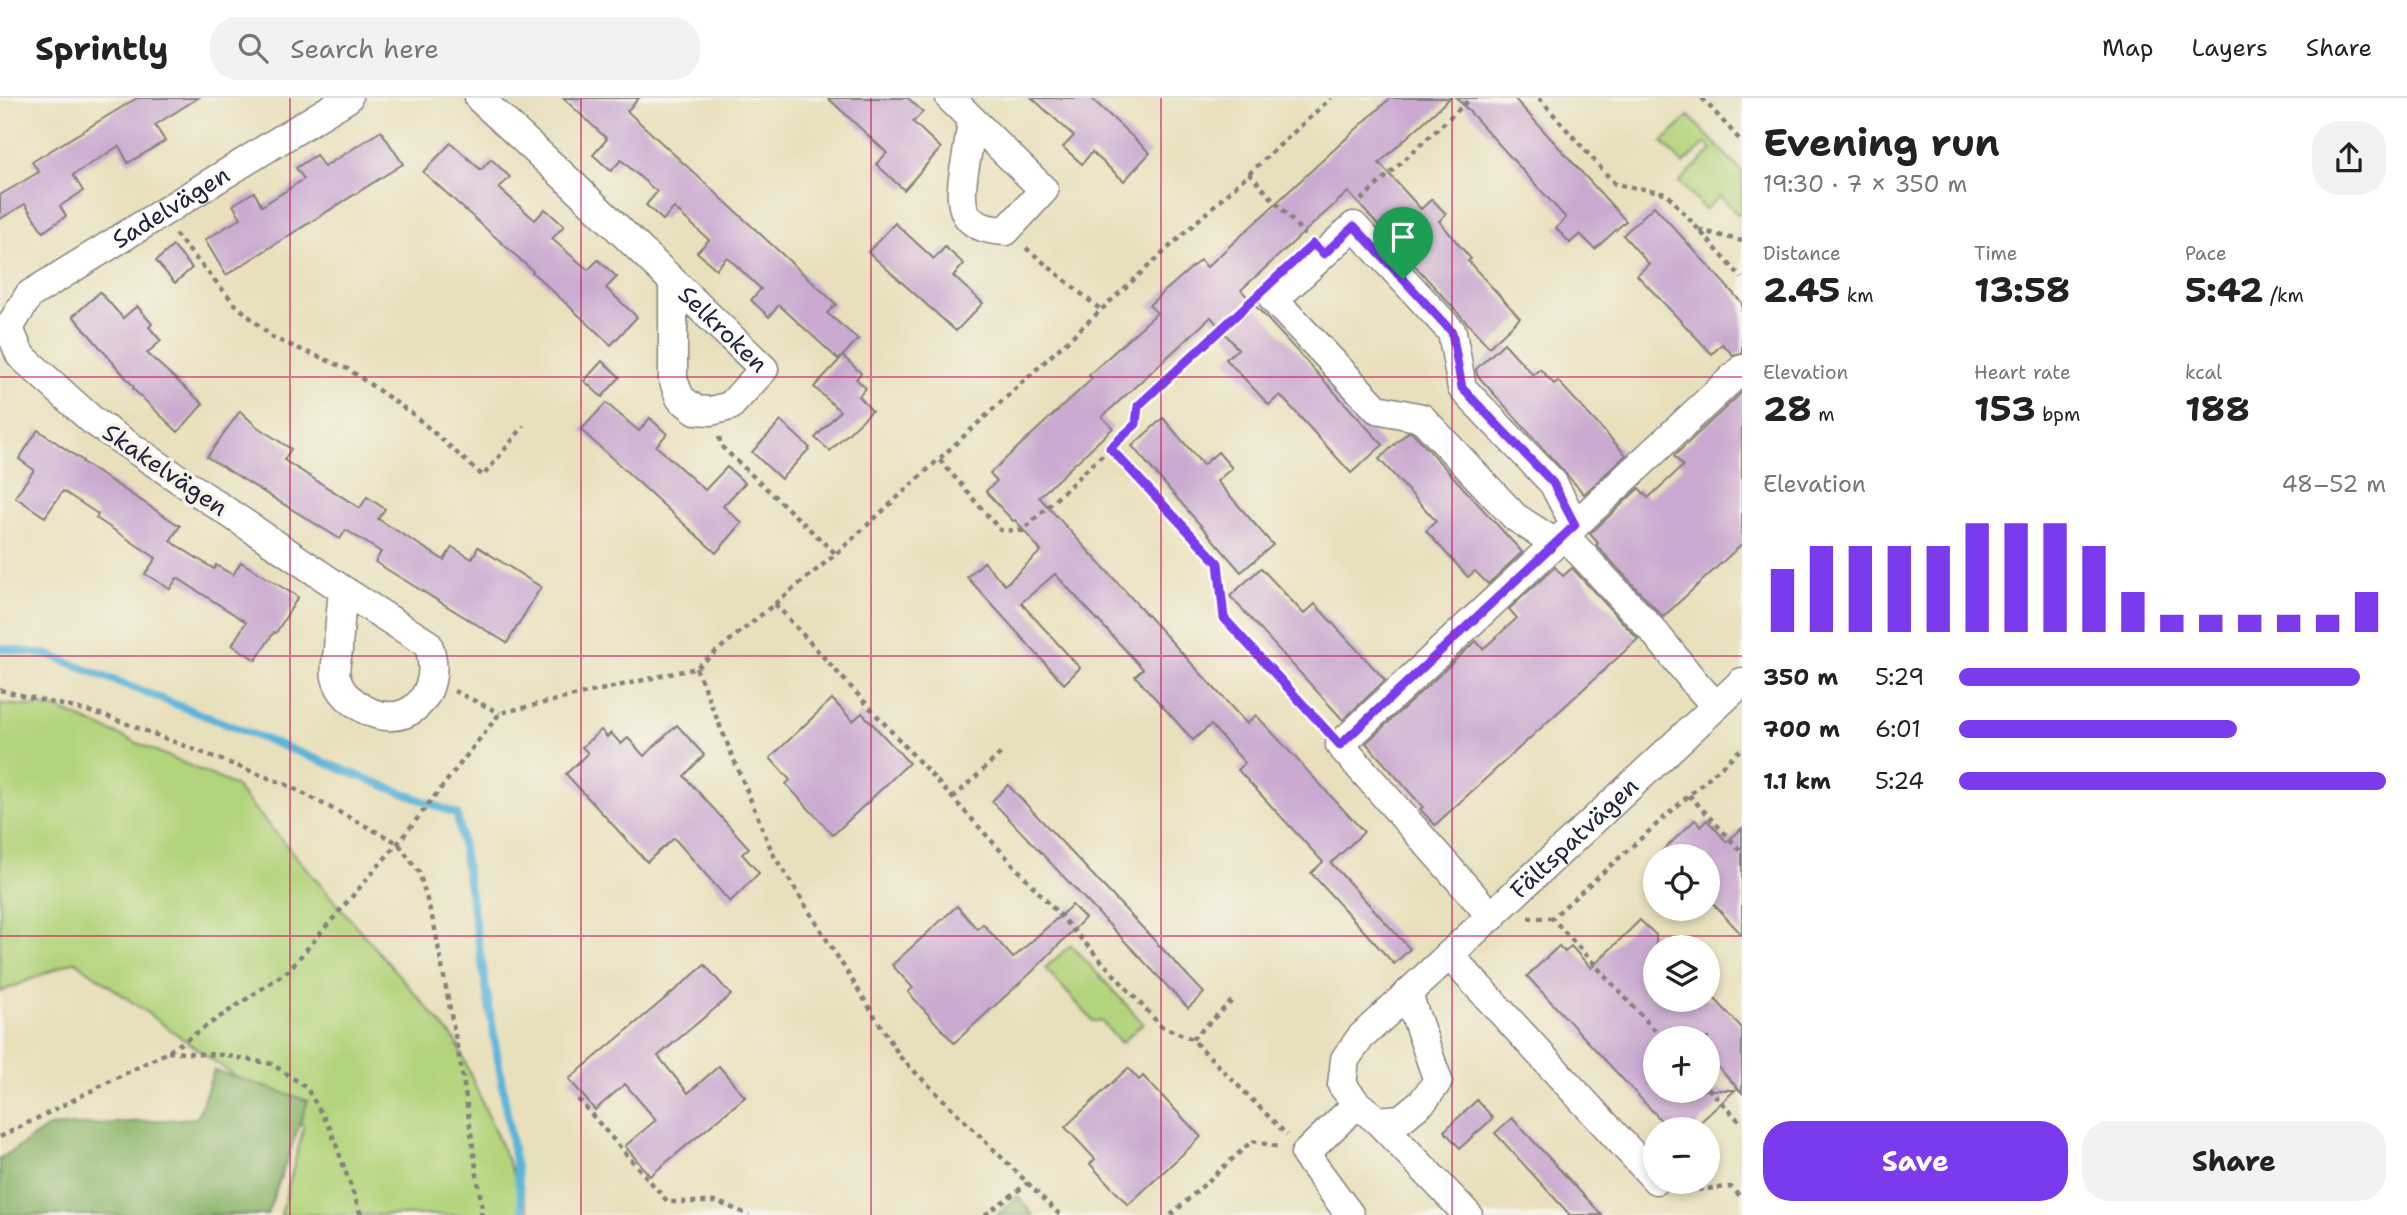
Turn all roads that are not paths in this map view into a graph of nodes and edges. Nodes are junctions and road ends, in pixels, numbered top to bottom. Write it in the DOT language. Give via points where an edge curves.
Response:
graph roads {
  1 [pos="348,98"];
  2 [pos="479,98"];
  3 [pos="950,98"];
  4 [pos="972,121"];
  5 [pos="673,282"];
  6 [pos="9,328"];
  7 [pos="1742,369"];
  8 [pos="1565,534"];
  9 [pos="343,590"];
  10 [pos="1742,682"];
  11 [pos="1716,706"];
  12 [pos="1492,917"];
  13 [pos="1450,956"];
  14 [pos="1408,994"];
  15 [pos="1368,1113"];
  16 [pos="1643,1166"];
  17 [pos="1350,1215"];
  18 [pos="1468,1215"];
  1 -- 6 [label="street, Sadelvägen" via="29,295"];
  2 -- 5 [label="street, Selkroken"];
  3 -- 4 [label="street"];
  4 -- 4 [label="street" via="961,206 980,227 1006,231 1044,190"];
  5 -- 5 [label="street, Selkroken" via="673,379 680,398 696,410 730,406 764,369"];
  6 -- 9 [label="street, Skakelvägen" via="20,355 93,421"];
  7 -- 8 [label="street"];
  8 -- 8 [label="street" via="1553,483 1462,388 1452,332 1354,226 1274,300 1377,409 1422,418 1515,517"];
  8 -- 11 [label="street"];
  8 -- 12 [label="street" via="1340,745"];
  9 -- 9 [label="street, Skakelvägen" via="335,675 342,693 370,714 388,718 406,713 423,701 432,680 428,644"];
  10 -- 11 [label="street, Fältspatvägen"];
  11 -- 12 [label="street, Fältspatvägen"];
  12 -- 13 [label="street, Fältspatvägen"];
  13 -- 14 [label="street, Fältspatvägen"];
  13 -- 16 [label="street"];
  14 -- 15 [label="street, Fältspatvägen" via="1361,1037 1345,1059 1342,1085"];
  14 -- 15 [label="street" via="1438,1081 1401,1119"];
  15 -- 17 [label="street" via="1305,1154"];
  15 -- 18 [label="street, Fältspatvägen"];
}
